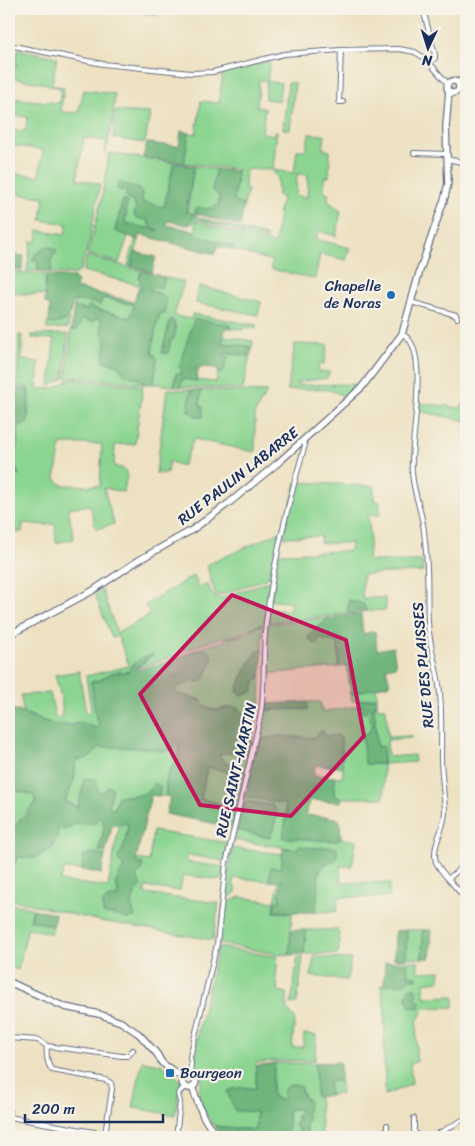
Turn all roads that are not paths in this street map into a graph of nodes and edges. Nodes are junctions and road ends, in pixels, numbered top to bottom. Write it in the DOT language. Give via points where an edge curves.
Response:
graph roads {
  1 [pos="423,9"];
  2 [pos="9,45"];
  3 [pos="340,50"];
  4 [pos="430,63"];
  5 [pos="466,76"];
  6 [pos="458,83"];
  7 [pos="448,84"];
  8 [pos="452,92"];
  9 [pos="343,102"];
  10 [pos="414,153"];
  11 [pos="447,157"];
  12 [pos="466,163"];
  13 [pos="411,302"];
  14 [pos="457,318"];
  15 [pos="402,334"];
  16 [pos="302,442"];
  17 [pos="9,635"];
  18 [pos="466,864"];
  19 [pos="449,878"];
  20 [pos="466,900"];
  21 [pos="9,982"];
  22 [pos="9,1038"];
  23 [pos="47,1046"];
  24 [pos="134,1050"];
  25 [pos="190,1073"];
  26 [pos="183,1078"];
  27 [pos="185,1086"];
  28 [pos="192,1087"];
  29 [pos="9,1107"];
  30 [pos="9,1112"];
  31 [pos="9,1117"];
  32 [pos="414,1118"];
  33 [pos="466,1118"];
  34 [pos="387,1125"];
  35 [pos="176,1137"];
  36 [pos="216,1137"];
  37 [pos="387,1137"];
  38 [pos="418,1137"];
  39 [pos="432,1137"];
  1 -- 4 [label="street" via="435,55"];
  2 -- 3 [label="street" via="103,64 191,73 213,72 284,54"];
  3 -- 4 [label="street" via="399,49 415,52"];
  3 -- 9 [label="street" via="339,102"];
  4 -- 7 [label="street"];
  5 -- 6 [label="street"];
  6 -- 7 [label="street"];
  6 -- 8 [label="street" via="459,88"];
  7 -- 8 [label="street"];
  8 -- 11 [label="street, RUE PAULIN LABARRE"];
  10 -- 11 [label="street"];
  11 -- 12 [label="street"];
  11 -- 13 [label="street, RUE PAULIN LABARRE" via="445,197"];
  13 -- 14 [label="street" via="456,315"];
  13 -- 15 [label="street, RUE PAULIN LABARRE"];
  15 -- 16 [label="street, RUE PAULIN LABARRE" via="362,387"];
  15 -- 19 [label="street, RUE DES PLAISSES" via="413,344 417,372 412,472 423,525 428,624 441,708 445,820 435,858"];
  16 -- 17 [label="street, RUE PAULIN LABARRE" via="192,530 88,594"];
  16 -- 25 [label="street, RUE SAINT-MARTIN" via="305,445 282,528 272,581 265,634 262,708 226,862 217,944 190,1057"];
  18 -- 19 [label="street"];
  19 -- 20 [label="street, RUE DES PLAISSES"];
  21 -- 26 [label="street" via="59,1004 121,1022 140,1034 162,1063"];
  22 -- 23 [label="street" via="38,1040"];
  23 -- 24 [label="street" via="122,1056 128,1056"];
  23 -- 31 [label="street" via="52,1070 111,1083 105,1134"];
  25 -- 26 [label="street"];
  25 -- 28 [label="street" via="197,1080"];
  26 -- 27 [label="street"];
  27 -- 28 [label="street"];
  27 -- 35 [label="street" via="178,1094"];
  28 -- 36 [label="street" via="203,1116"];
  29 -- 30 [label="street"];
  32 -- 38 [label="street" via="414,1131"];
  33 -- 39 [label="street"];
  34 -- 37 [label="street"];
}
